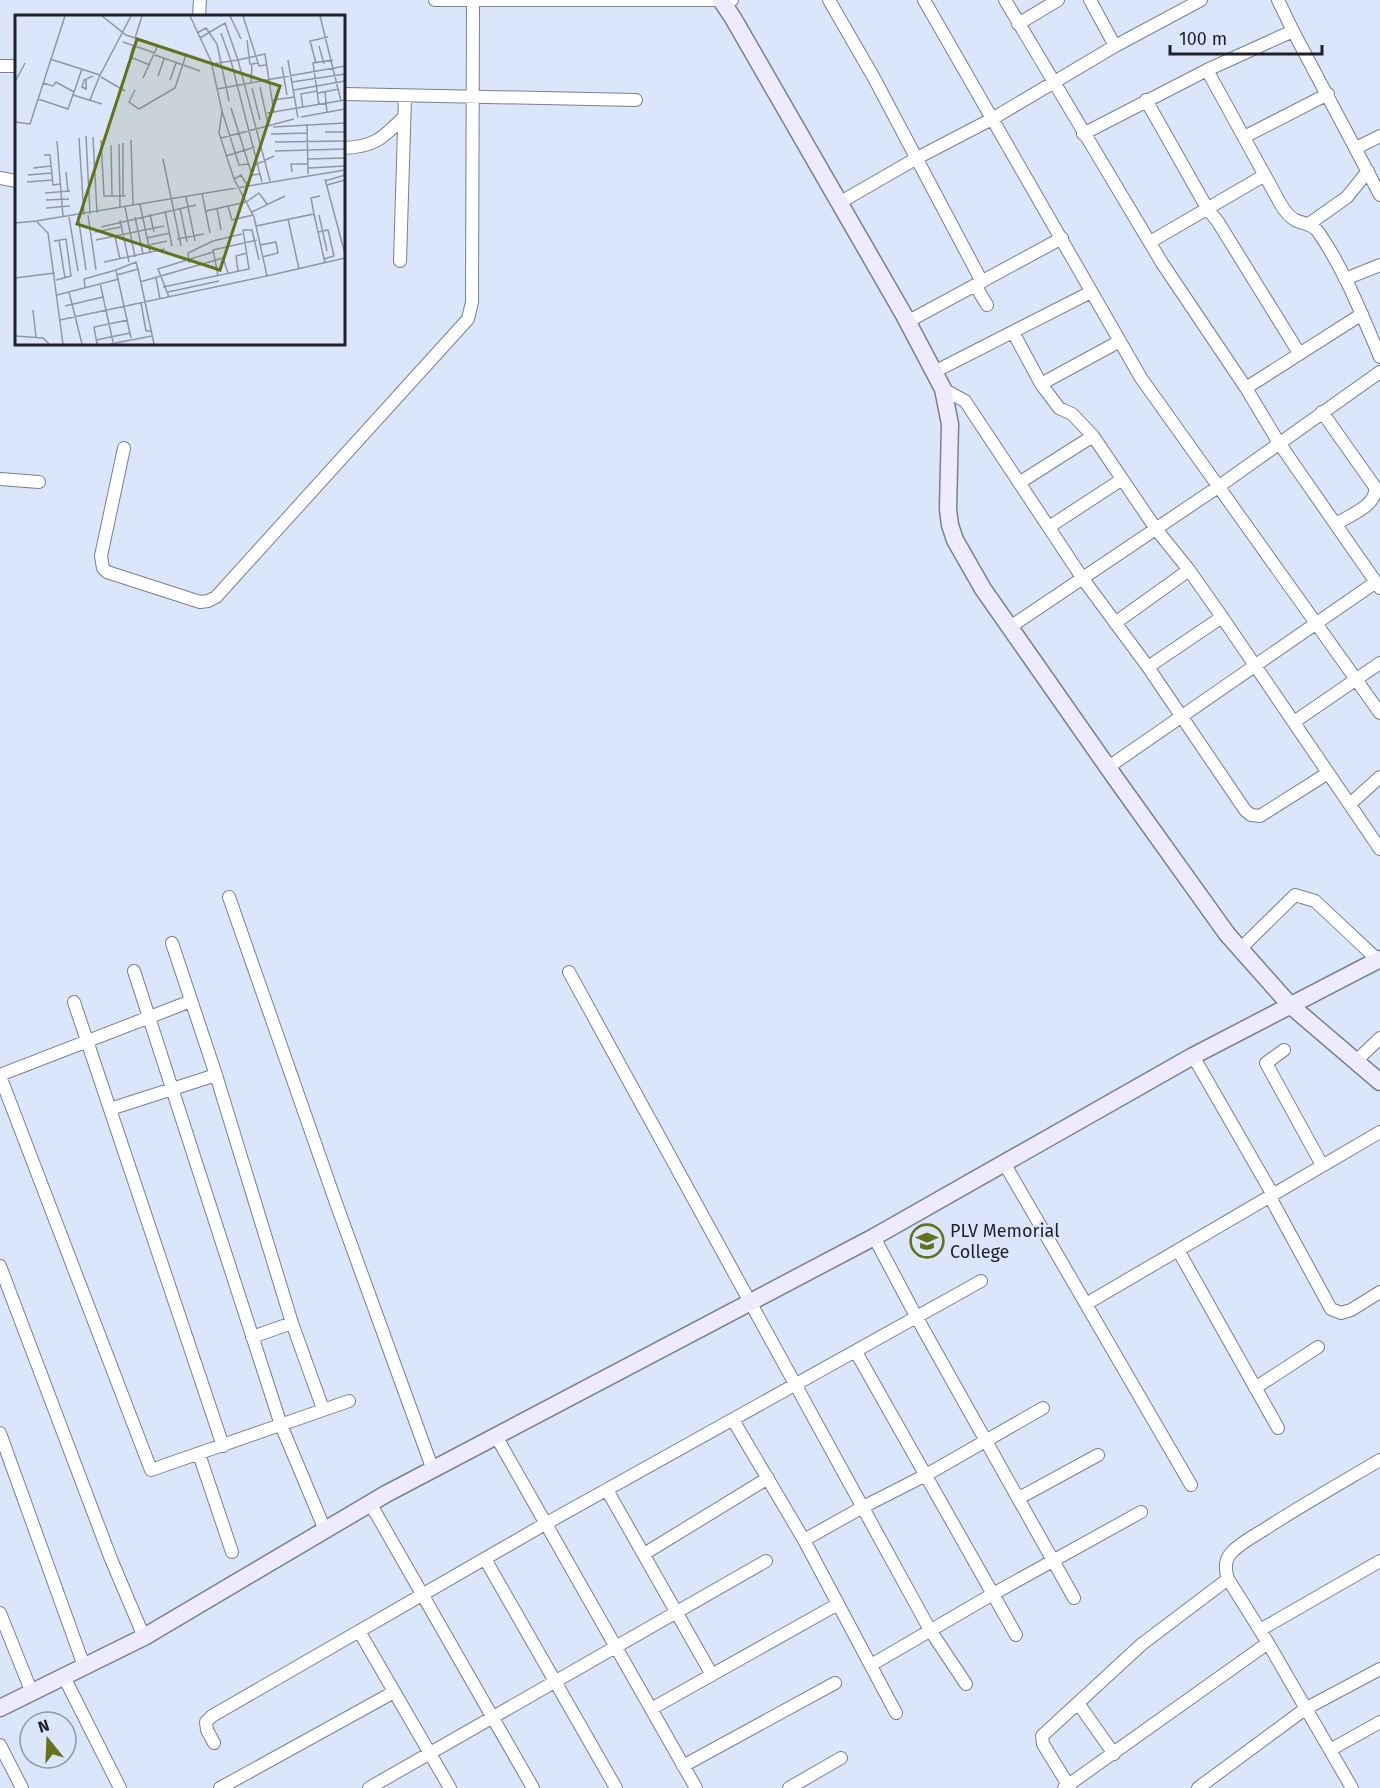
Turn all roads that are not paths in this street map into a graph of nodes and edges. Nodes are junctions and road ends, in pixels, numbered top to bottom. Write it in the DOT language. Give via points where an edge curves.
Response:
graph roads {
  1 [pos="435,0"];
  2 [pos="725,0"];
  3 [pos="829,0"];
  4 [pos="924,0"];
  5 [pos="1005,0"];
  6 [pos="1058,0"];
  7 [pos="1089,0"];
  8 [pos="1199,0"];
  9 [pos="1278,0"];
  10 [pos="473,1"];
  11 [pos="1018,24"];
  12 [pos="1293,31"];
  13 [pos="1115,46"];
  14 [pos="1207,70"];
  15 [pos="1052,82"];
  16 [pos="345,94"];
  17 [pos="1328,94"];
  18 [pos="405,96"];
  19 [pos="472,96"];
  20 [pos="636,100"];
  21 [pos="1146,100"];
  22 [pos="404,117"];
  23 [pos="992,119"];
  24 [pos="1083,134"];
  25 [pos="1380,136"];
  26 [pos="1244,137"];
  27 [pos="345,148"];
  28 [pos="1356,148"];
  29 [pos="917,158"];
  30 [pos="1368,171"];
  31 [pos="1265,176"];
  32 [pos="0,178"];
  33 [pos="15,182"];
  34 [pos="1380,195"];
  35 [pos="839,203"];
  36 [pos="1207,208"];
  37 [pos="1309,224"];
  38 [pos="1062,238"];
  39 [pos="1150,242"];
  40 [pos="400,261"];
  41 [pos="1380,265"];
  42 [pos="1345,279"];
  43 [pos="978,283"];
  44 [pos="1091,292"];
  45 [pos="987,304"];
  46 [pos="1362,314"];
  47 [pos="908,322"];
  48 [pos="1013,332"];
  49 [pos="1120,341"];
  50 [pos="1299,353"];
  51 [pos="1380,357"];
  52 [pos="934,372"];
  53 [pos="1380,372"];
  54 [pos="1041,384"];
  55 [pos="943,388"];
  56 [pos="1246,388"];
  57 [pos="1322,412"];
  58 [pos="1093,436"];
  59 [pos="1279,443"];
  60 [pos="124,448"];
  61 [pos="0,479"];
  62 [pos="1121,480"];
  63 [pos="39,482"];
  64 [pos="1020,483"];
  65 [pos="1218,487"];
  66 [pos="1336,524"];
  67 [pos="1049,527"];
  68 [pos="1156,529"];
  69 [pos="1189,570"];
  70 [pos="1083,579"];
  71 [pos="1378,585"];
  72 [pos="1222,617"];
  73 [pos="1115,623"];
  74 [pos="1317,623"];
  75 [pos="1010,627"];
  76 [pos="1380,663"];
  77 [pos="1148,667"];
  78 [pos="1255,668"];
  79 [pos="1356,679"];
  80 [pos="1380,713"];
  81 [pos="1181,717"];
  82 [pos="1294,722"];
  83 [pos="1107,768"];
  84 [pos="1328,773"];
  85 [pos="1380,777"];
  86 [pos="1350,804"];
  87 [pos="1380,849"];
  88 [pos="229,897"];
  89 [pos="172,943"];
  90 [pos="1240,949"];
  91 [pos="1379,959"];
  92 [pos="134,971"];
  93 [pos="569,972"];
  94 [pos="191,1001"];
  95 [pos="74,1002"];
  96 [pos="1290,1005"];
  97 [pos="150,1017"];
  98 [pos="1380,1038"];
  99 [pos="87,1041"];
  100 [pos="1284,1050"];
  101 [pos="1193,1056"];
  102 [pos="1356,1061"];
  103 [pos="216,1075"];
  104 [pos="0,1076"];
  105 [pos="1380,1082"];
  106 [pos="174,1089"];
  107 [pos="110,1109"];
  108 [pos="1380,1132"];
  109 [pos="1004,1163"];
  110 [pos="1322,1165"];
  111 [pos="1272,1196"];
  112 [pos="874,1237"];
  113 [pos="1178,1250"];
  114 [pos="0,1266"];
  115 [pos="981,1281"];
  116 [pos="1380,1292"];
  117 [pos="749,1303"];
  118 [pos="1086,1304"];
  119 [pos="917,1318"];
  120 [pos="292,1323"];
  121 [pos="252,1337"];
  122 [pos="1318,1347"];
  123 [pos="856,1352"];
  124 [pos="796,1385"];
  125 [pos="1256,1388"];
  126 [pos="349,1401"];
  127 [pos="1043,1408"];
  128 [pos="323,1410"];
  129 [pos="733,1420"];
  130 [pos="281,1425"];
  131 [pos="1278,1428"];
  132 [pos="0,1433"];
  133 [pos="496,1436"];
  134 [pos="986,1440"];
  135 [pos="223,1446"];
  136 [pos="199,1455"];
  137 [pos="1098,1455"];
  138 [pos="1380,1460"];
  139 [pos="433,1470"];
  140 [pos="926,1474"];
  141 [pos="768,1478"];
  142 [pos="1191,1485"];
  143 [pos="607,1490"];
  144 [pos="1018,1498"];
  145 [pos="370,1503"];
  146 [pos="863,1507"];
  147 [pos="1141,1512"];
  148 [pos="545,1524"];
  149 [pos="325,1530"];
  150 [pos="804,1540"];
  151 [pos="232,1552"];
  152 [pos="644,1554"];
  153 [pos="485,1559"];
  154 [pos="766,1561"];
  155 [pos="1380,1561"];
  156 [pos="1053,1562"];
  157 [pos="1227,1579"];
  158 [pos="993,1594"];
  159 [pos="422,1595"];
  160 [pos="1074,1598"];
  161 [pos="838,1604"];
  162 [pos="677,1612"];
  163 [pos="0,1613"];
  164 [pos="930,1630"];
  165 [pos="1260,1630"];
  166 [pos="359,1631"];
  167 [pos="1016,1635"];
  168 [pos="144,1637"];
  169 [pos="1268,1643"];
  170 [pos="616,1648"];
  171 [pos="871,1665"];
  172 [pos="84,1666"];
  173 [pos="1380,1669"];
  174 [pos="712,1675"];
  175 [pos="64,1677"];
  176 [pos="555,1682"];
  177 [pos="835,1683"];
  178 [pos="966,1684"];
  179 [pos="394,1692"];
  180 [pos="32,1693"];
  181 [pos="1078,1703"];
  182 [pos="0,1708"];
  183 [pos="651,1709"];
  184 [pos="1305,1709"];
  185 [pos="896,1713"];
  186 [pos="493,1718"];
  187 [pos="1380,1722"];
  188 [pos="214,1743"];
  189 [pos="0,1744"];
  190 [pos="1330,1750"];
  191 [pos="429,1753"];
  192 [pos="1114,1754"];
  193 [pos="841,1758"];
  194 [pos="683,1766"];
  195 [pos="1068,1787"];
  196 [pos="22,1788"];
  197 [pos="120,1788"];
  198 [pos="220,1788"];
  199 [pos="369,1788"];
  200 [pos="450,1788"];
  201 [pos="533,1788"];
  202 [pos="616,1788"];
  203 [pos="696,1788"];
  204 [pos="789,1788"];
  205 [pos="1198,1788"];
  206 [pos="1352,1788"];
  1 -- 10 [label="street"];
  2 -- 10 [label="street"];
  2 -- 35 [label="main road"];
  3 -- 29 [label="street"];
  4 -- 23 [label="street"];
  5 -- 11 [label="street"];
  6 -- 11 [label="street"];
  7 -- 13 [label="street"];
  8 -- 13 [label="street"];
  9 -- 12 [label="street"];
  10 -- 19 [label="street"];
  11 -- 15 [label="street"];
  12 -- 14 [label="street"];
  12 -- 17 [label="street"];
  13 -- 15 [label="street"];
  14 -- 21 [label="street"];
  14 -- 26 [label="street"];
  15 -- 23 [label="street"];
  15 -- 24 [label="street"];
  16 -- 18 [label="street"];
  17 -- 26 [label="street"];
  17 -- 28 [label="street"];
  18 -- 19 [label="street"];
  18 -- 22 [label="street"];
  19 -- 20 [label="street"];
  19 -- 60 [label="street" via="472,302 468,319 213,599 200,602 103,568 101,556"];
  21 -- 24 [label="street"];
  21 -- 36 [label="street"];
  22 -- 27 [label="street" via="378,142"];
  22 -- 40 [label="street"];
  23 -- 29 [label="street"];
  23 -- 38 [label="street"];
  24 -- 39 [label="street"];
  25 -- 28 [label="street"];
  26 -- 31 [label="street"];
  28 -- 30 [label="street"];
  29 -- 35 [label="street"];
  29 -- 43 [label="street"];
  30 -- 34 [label="street"];
  30 -- 37 [label="street" via="1347,197"];
  31 -- 36 [label="street"];
  31 -- 37 [label="street" via="1287,214"];
  32 -- 33 [label="street"];
  35 -- 47 [label="main road"];
  36 -- 39 [label="street"];
  36 -- 50 [label="street"];
  37 -- 42 [label="street" via="1318,230"];
  38 -- 43 [label="street"];
  38 -- 44 [label="street"];
  39 -- 56 [label="street"];
  41 -- 42 [label="street"];
  42 -- 46 [label="street"];
  43 -- 45 [label="street"];
  43 -- 47 [label="street"];
  44 -- 48 [label="street"];
  44 -- 49 [label="street"];
  46 -- 50 [label="street"];
  46 -- 51 [label="street"];
  47 -- 52 [label="main road"];
  48 -- 52 [label="street"];
  48 -- 54 [label="street"];
  49 -- 54 [label="street"];
  49 -- 65 [label="street" via="1141,378"];
  50 -- 56 [label="street"];
  52 -- 55 [label="main road"];
  53 -- 57 [label="street"];
  54 -- 58 [label="street" via="1059,408 1072,414"];
  55 -- 64 [label="street" via="965,401"];
  55 -- 75 [label="main road" via="950,424 950,525 983,589"];
  56 -- 59 [label="street"];
  57 -- 59 [label="street"];
  57 -- 66 [label="street" via="1376,492 1371,502"];
  58 -- 62 [label="street"];
  58 -- 64 [label="street"];
  59 -- 65 [label="street"];
  59 -- 66 [label="street"];
  61 -- 63 [label="street"];
  62 -- 67 [label="street"];
  62 -- 68 [label="street"];
  64 -- 67 [label="street"];
  65 -- 68 [label="street"];
  65 -- 74 [label="street"];
  66 -- 71 [label="street"];
  67 -- 70 [label="street"];
  68 -- 69 [label="street"];
  68 -- 70 [label="street"];
  69 -- 72 [label="street"];
  69 -- 73 [label="street"];
  70 -- 73 [label="street"];
  70 -- 75 [label="street"];
  71 -- 74 [label="street"];
  72 -- 77 [label="street"];
  72 -- 78 [label="street"];
  73 -- 77 [label="street"];
  74 -- 78 [label="street"];
  74 -- 79 [label="street"];
  75 -- 83 [label="main road"];
  76 -- 79 [label="street"];
  77 -- 81 [label="street"];
  78 -- 81 [label="street"];
  78 -- 82 [label="street"];
  79 -- 80 [label="street"];
  79 -- 82 [label="street"];
  81 -- 83 [label="street"];
  81 -- 84 [label="street" via="1251,815 1260,816"];
  82 -- 84 [label="street"];
  83 -- 90 [label="main road"];
  84 -- 86 [label="street"];
  85 -- 86 [label="street"];
  86 -- 87 [label="street"];
  88 -- 139 [label="street"];
  89 -- 94 [label="street"];
  90 -- 91 [label="street" via="1295,895 1315,901"];
  90 -- 96 [label="main road"];
  91 -- 96 [label="main road"];
  92 -- 97 [label="street"];
  93 -- 117 [label="street"];
  94 -- 97 [label="street"];
  94 -- 103 [label="street"];
  95 -- 99 [label="street"];
  96 -- 101 [label="main road"];
  96 -- 102 [label="main road"];
  97 -- 99 [label="street"];
  97 -- 106 [label="street"];
  98 -- 102 [label="street"];
  99 -- 104 [label="street"];
  99 -- 107 [label="street"];
  100 -- 110 [label="street" via="1268,1060 1267,1067"];
  101 -- 109 [label="main road"];
  101 -- 111 [label="street"];
  102 -- 105 [label="main road"];
  103 -- 106 [label="street"];
  103 -- 120 [label="street"];
  104 -- 136 [label="street" via="151,1470"];
  106 -- 107 [label="street"];
  106 -- 121 [label="street"];
  107 -- 135 [label="street"];
  108 -- 110 [label="street"];
  109 -- 112 [label="main road"];
  109 -- 118 [label="street"];
  110 -- 111 [label="street"];
  111 -- 113 [label="street"];
  111 -- 116 [label="street" via="1331,1309 1341,1313 1351,1310"];
  112 -- 117 [label="main road"];
  112 -- 119 [label="street"];
  113 -- 118 [label="street"];
  113 -- 125 [label="street"];
  114 -- 168 [label="street"];
  115 -- 119 [label="street"];
  117 -- 124 [label="street"];
  117 -- 133 [label="main road"];
  118 -- 142 [label="street"];
  119 -- 123 [label="street"];
  119 -- 134 [label="street"];
  120 -- 121 [label="street"];
  120 -- 128 [label="street"];
  121 -- 130 [label="street"];
  122 -- 125 [label="street"];
  123 -- 124 [label="street"];
  123 -- 140 [label="street"];
  124 -- 129 [label="street"];
  124 -- 146 [label="street"];
  125 -- 131 [label="street"];
  126 -- 128 [label="street"];
  127 -- 134 [label="street"];
  128 -- 130 [label="street"];
  129 -- 141 [label="street"];
  129 -- 143 [label="street"];
  130 -- 135 [label="street"];
  130 -- 149 [label="street"];
  132 -- 172 [label="street"];
  133 -- 139 [label="main road"];
  133 -- 148 [label="street"];
  134 -- 140 [label="street"];
  134 -- 144 [label="street"];
  135 -- 136 [label="street"];
  136 -- 151 [label="street"];
  137 -- 144 [label="street"];
  138 -- 157 [label="street" via="1240,1545 1227,1560"];
  139 -- 145 [label="main road"];
  140 -- 146 [label="street"];
  140 -- 158 [label="street"];
  141 -- 150 [label="street"];
  141 -- 152 [label="street"];
  143 -- 148 [label="street"];
  143 -- 152 [label="street"];
  144 -- 156 [label="street"];
  145 -- 149 [label="main road"];
  145 -- 159 [label="street"];
  146 -- 150 [label="street"];
  146 -- 164 [label="street"];
  147 -- 156 [label="street"];
  148 -- 153 [label="street"];
  148 -- 170 [label="street"];
  149 -- 168 [label="main road"];
  150 -- 161 [label="street"];
  152 -- 162 [label="street"];
  153 -- 159 [label="street"];
  153 -- 176 [label="street"];
  154 -- 162 [label="street"];
  155 -- 165 [label="street"];
  156 -- 158 [label="street"];
  156 -- 160 [label="street"];
  157 -- 165 [label="street"];
  157 -- 181 [label="street" via="1142,1644"];
  158 -- 164 [label="street"];
  158 -- 167 [label="street"];
  159 -- 166 [label="street"];
  159 -- 186 [label="street"];
  161 -- 171 [label="street"];
  161 -- 174 [label="street"];
  162 -- 170 [label="street"];
  162 -- 174 [label="street"];
  163 -- 180 [label="street"];
  164 -- 171 [label="street"];
  164 -- 178 [label="street"];
  165 -- 169 [label="street"];
  166 -- 179 [label="street"];
  166 -- 188 [label="street" via="212,1716 206,1726"];
  168 -- 172 [label="main road"];
  169 -- 184 [label="street"];
  169 -- 192 [label="street"];
  170 -- 176 [label="street"];
  170 -- 183 [label="street"];
  171 -- 185 [label="street"];
  172 -- 175 [label="main road"];
  173 -- 184 [label="street"];
  174 -- 183 [label="street"];
  175 -- 180 [label="main road"];
  175 -- 197 [label="street"];
  176 -- 186 [label="street"];
  176 -- 202 [label="street"];
  177 -- 194 [label="street"];
  179 -- 191 [label="street"];
  179 -- 198 [label="street"];
  180 -- 182 [label="main road"];
  181 -- 192 [label="street"];
  181 -- 195 [label="street" via="1042,1736 1042,1744"];
  183 -- 194 [label="street"];
  184 -- 190 [label="street"];
  184 -- 205 [label="street"];
  186 -- 191 [label="street"];
  186 -- 201 [label="street"];
  187 -- 190 [label="street"];
  189 -- 196 [label="street"];
  190 -- 206 [label="street"];
  191 -- 199 [label="street"];
  191 -- 200 [label="street"];
  192 -- 195 [label="street"];
  193 -- 204 [label="street"];
  194 -- 203 [label="street"];
}
